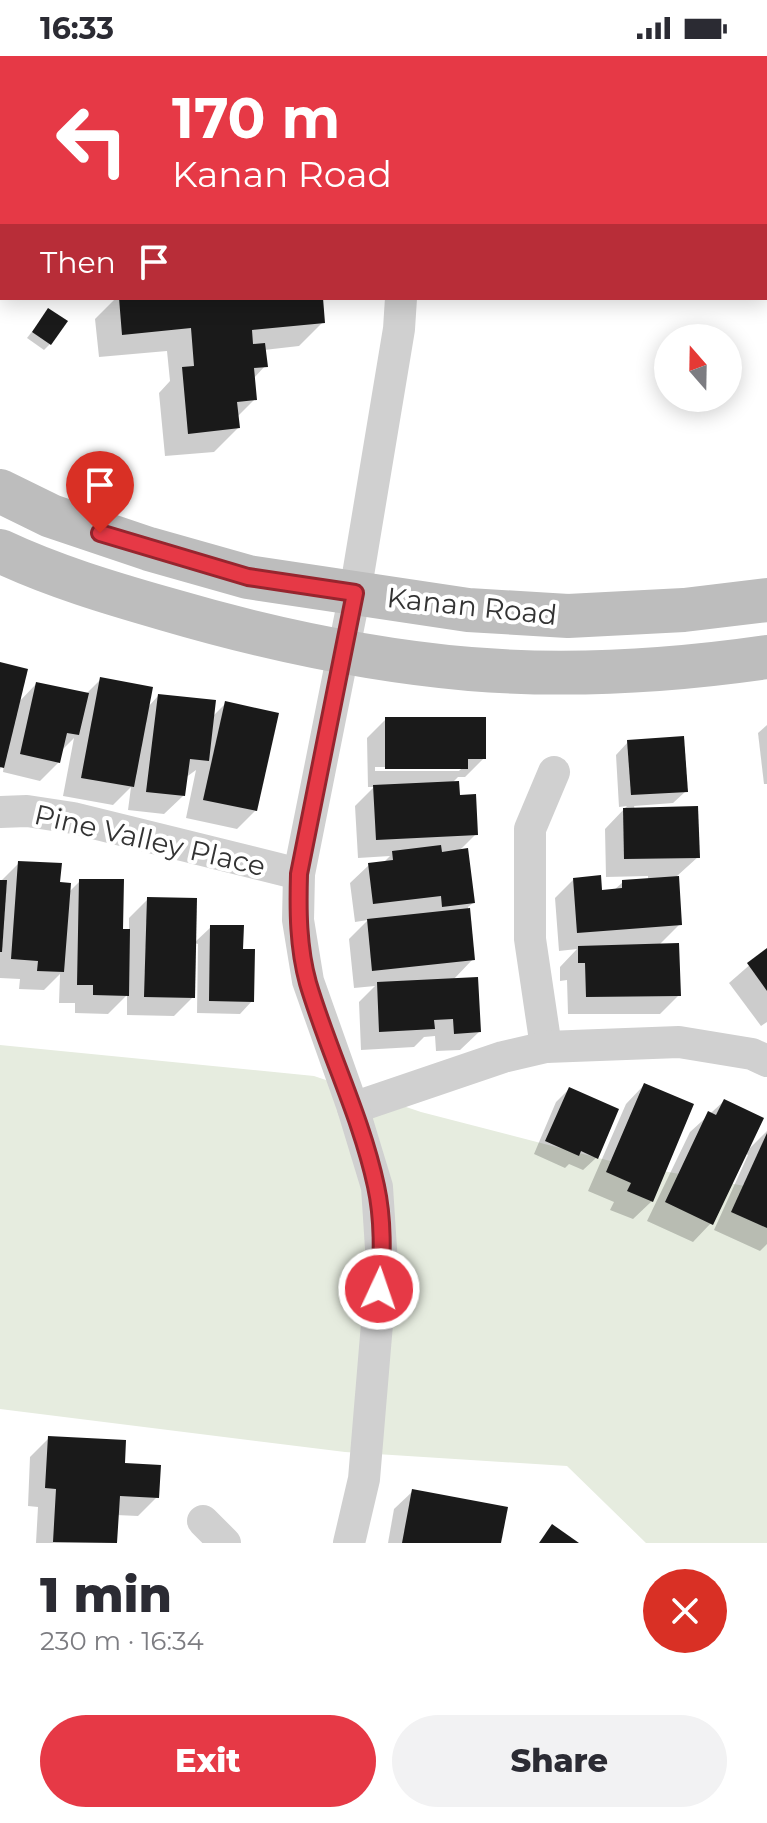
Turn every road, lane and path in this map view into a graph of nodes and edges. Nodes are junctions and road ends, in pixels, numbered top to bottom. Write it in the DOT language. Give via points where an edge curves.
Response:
graph roads {
  1 [pos="401,300"];
  2 [pos="0,491"];
  3 [pos="0,551"];
  4 [pos="355,593"];
  5 [pos="767,600"];
  6 [pos="343,651"];
  7 [pos="767,657"];
  8 [pos="554,772"];
  9 [pos="0,812"];
  10 [pos="299,874"];
  11 [pos="546,1047"];
  12 [pos="767,1061"];
  13 [pos="353,1108"];
  14 [pos="349,1543"];
  1 -- 4 [label="street"];
  2 -- 4 [label="main road, Kanan Road" via="51,516 149,549 248,577"];
  3 -- 6 [label="main road, Kanan Road" via="240,631"];
  4 -- 5 [label="main road, Kanan Road" via="468,610 568,616"];
  4 -- 6 [label="street"];
  6 -- 7 [label="main road, Kanan Road" via="470,669 564,671 702,666"];
  6 -- 10 [label="street"];
  8 -- 11 [label="street" via="530,829 530,939"];
  9 -- 10 [label="street, Pine Valley Place" via="73,818"];
  10 -- 13 [label="street" via="298,920 308,981"];
  11 -- 12 [label="street" via="679,1042"];
  11 -- 13 [label="street"];
  13 -- 14 [label="street" via="377,1187 382,1264 364,1479"];
}
